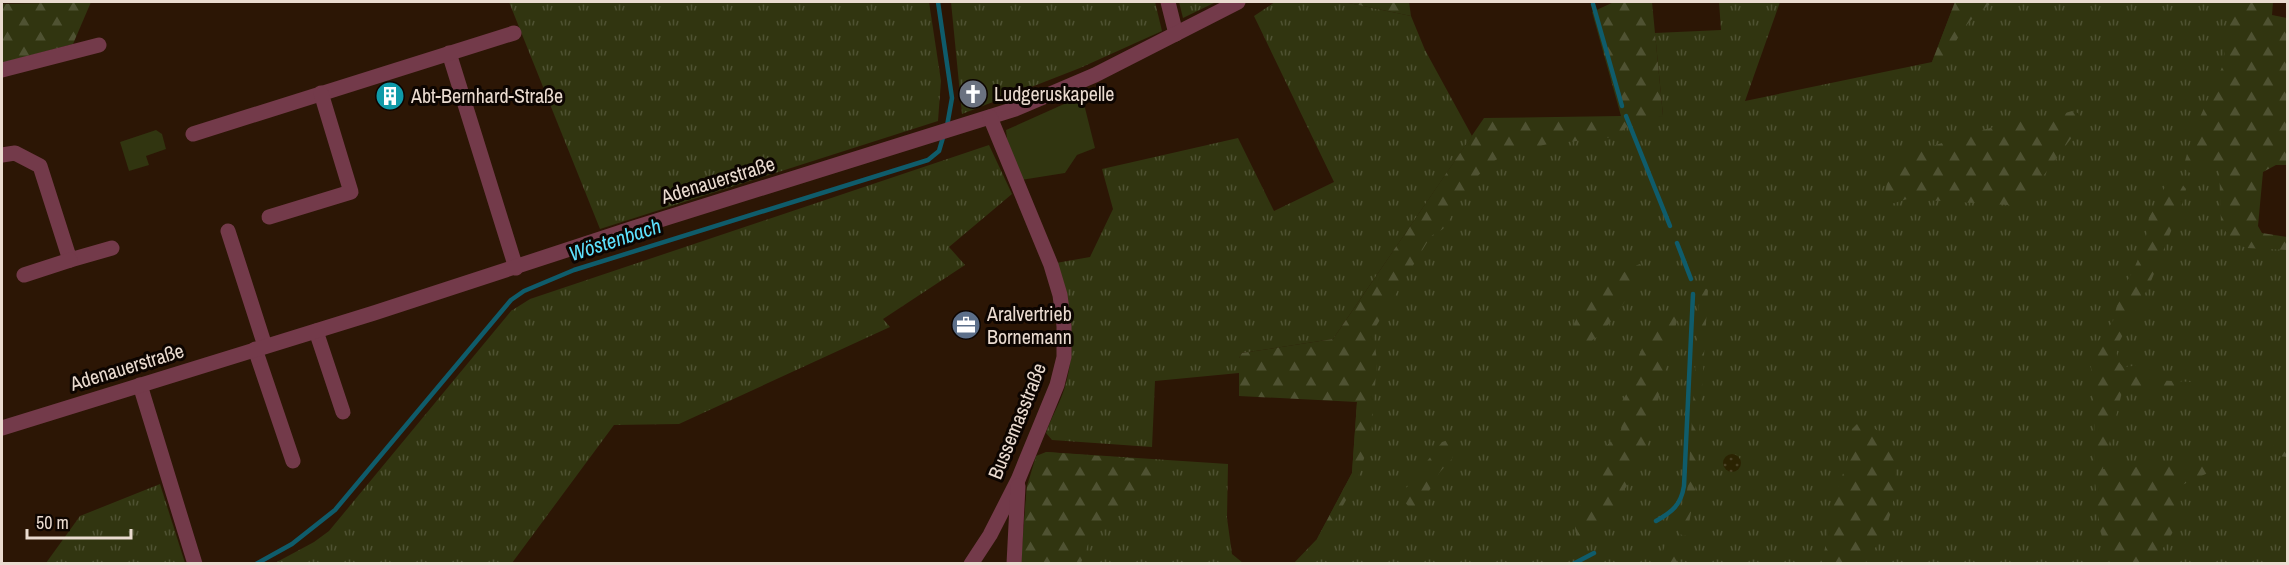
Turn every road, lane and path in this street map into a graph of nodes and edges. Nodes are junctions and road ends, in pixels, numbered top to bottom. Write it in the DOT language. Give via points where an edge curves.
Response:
graph roads {
  1 [pos="1168,2"];
  2 [pos="1238,2"];
  3 [pos="514,33"];
  4 [pos="1176,34"];
  5 [pos="99,45"];
  6 [pos="449,53"];
  7 [pos="2,70"];
  8 [pos="321,93"];
  9 [pos="990,117"];
  10 [pos="193,134"];
  11 [pos="2,155"];
  12 [pos="269,218"];
  13 [pos="228,231"];
  14 [pos="112,248"];
  15 [pos="70,261"];
  16 [pos="516,268"];
  17 [pos="24,275"];
  18 [pos="316,331"];
  19 [pos="260,348"];
  20 [pos="140,385"];
  21 [pos="343,412"];
  22 [pos="2,428"];
  23 [pos="293,462"];
  24 [pos="1018,480"];
  25 [pos="195,564"];
  26 [pos="971,564"];
  27 [pos="1014,564"];
  1 -- 4 [label="street"];
  2 -- 4 [label="street, Adenauerstraße"];
  3 -- 6 [label="street"];
  4 -- 9 [label="street, Adenauerstraße" via="1078,83"];
  5 -- 7 [label="street"];
  6 -- 8 [label="street"];
  6 -- 16 [label="street"];
  8 -- 10 [label="street"];
  8 -- 12 [label="street" via="351,192"];
  9 -- 16 [label="street, Adenauerstraße"];
  9 -- 24 [label="street, Bussemasstraße" via="1051,265 1064,326 1064,357 1057,385"];
  11 -- 15 [label="street" via="15,153 40,166"];
  13 -- 19 [label="street"];
  14 -- 15 [label="street"];
  15 -- 17 [label="street"];
  16 -- 18 [label="street, Adenauerstraße"];
  18 -- 19 [label="street, Adenauerstraße"];
  18 -- 21 [label="street"];
  19 -- 20 [label="street, Adenauerstraße"];
  19 -- 23 [label="street"];
  20 -- 22 [label="street, Adenauerstraße"];
  20 -- 25 [label="street"];
  24 -- 26 [label="street, Bussemasstraße"];
  24 -- 27 [label="street"];
}
